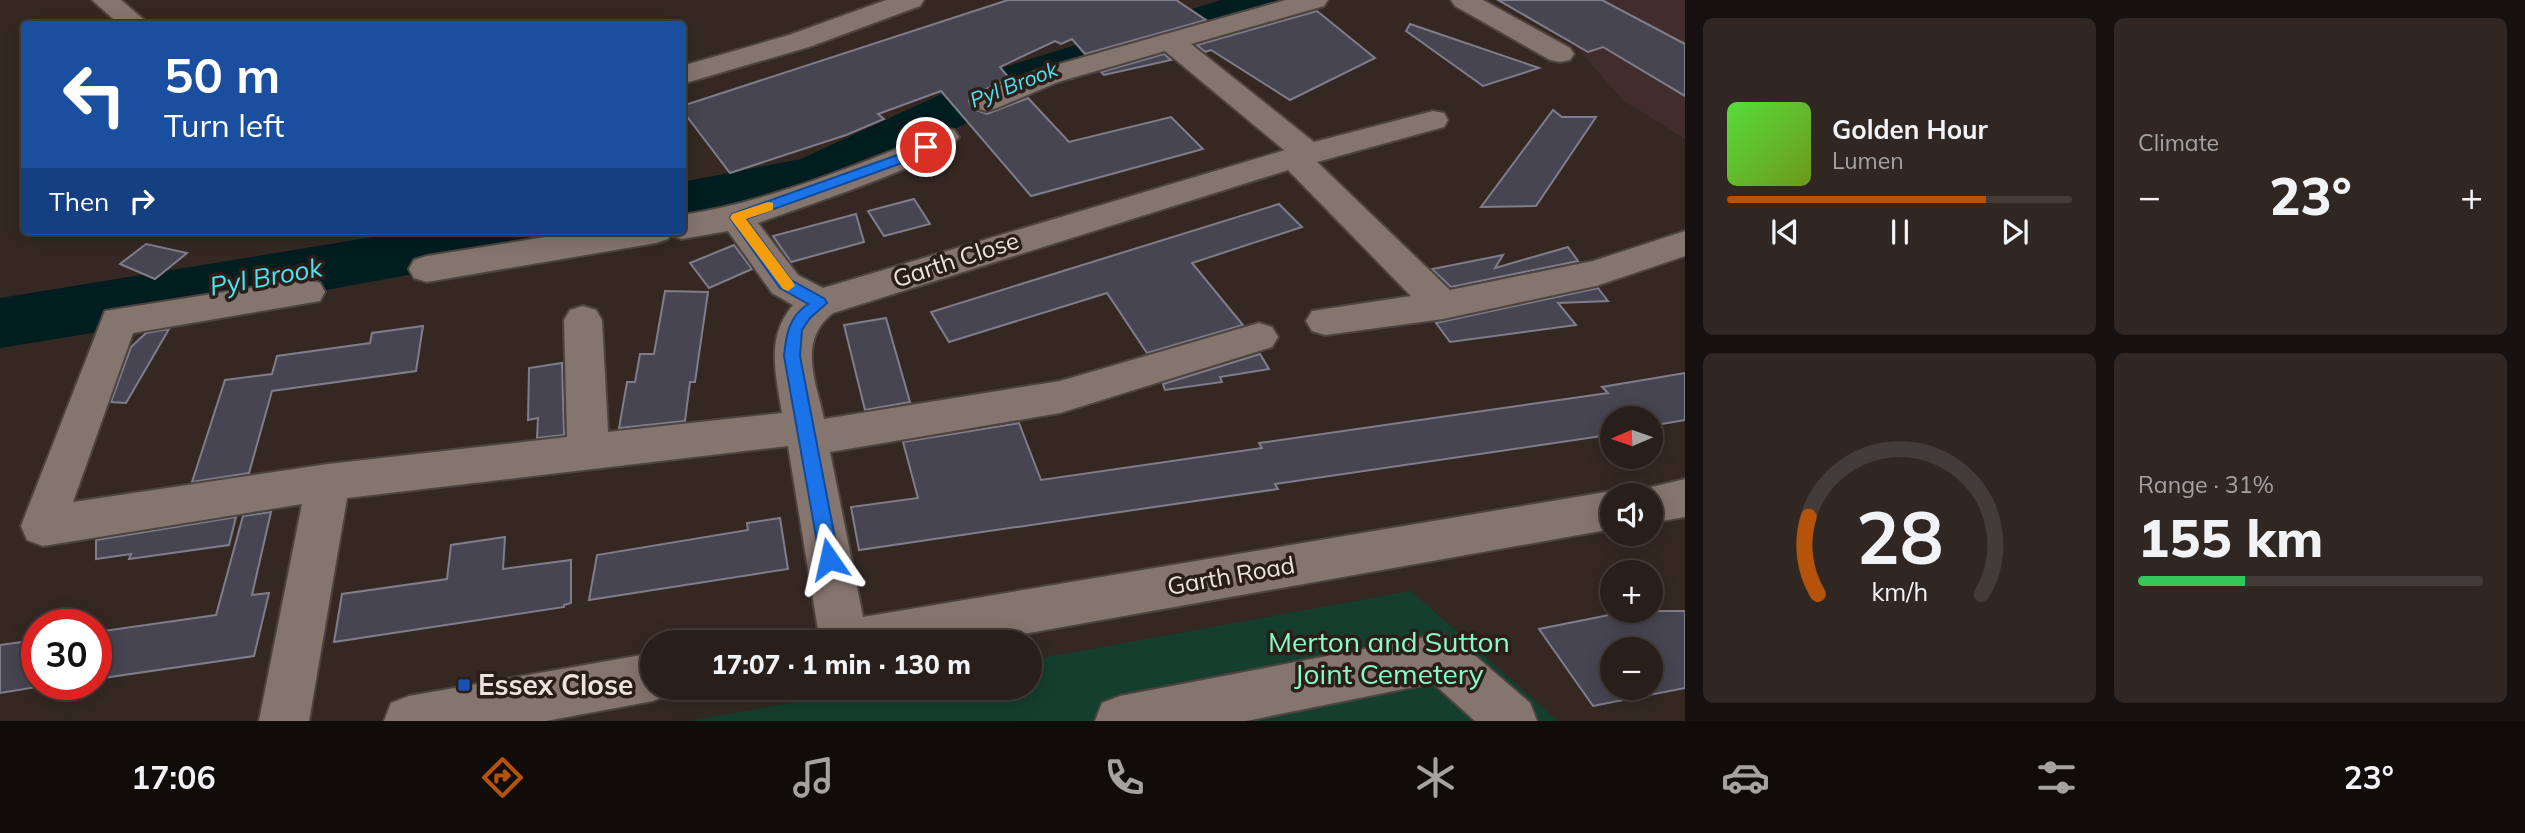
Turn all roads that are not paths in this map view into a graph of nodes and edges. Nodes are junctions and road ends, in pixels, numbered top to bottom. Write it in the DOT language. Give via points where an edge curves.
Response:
graph roads {
  1 [pos="105,0"];
  2 [pos="911,0"];
  3 [pos="1315,0"];
  4 [pos="1464,0"];
  5 [pos="131,21"];
  6 [pos="1170,41"];
  7 [pos="1560,54"];
  8 [pos="686,74"];
  9 [pos="986,102"];
  10 [pos="1433,120"];
  11 [pos="943,137"];
  12 [pos="1301,155"];
  13 [pos="737,218"];
  14 [pos="686,226"];
  15 [pos="632,235"];
  16 [pos="1685,243"];
  17 [pos="427,269"];
  18 [pos="307,292"];
  19 [pos="820,303"];
  20 [pos="1443,305"];
  21 [pos="583,320"];
  22 [pos="1325,321"];
  23 [pos="1259,337"];
  24 [pos="805,433"];
  25 [pos="588,453"];
  26 [pos="328,482"];
  27 [pos="1685,498"];
  28 [pos="1663,502"];
  29 [pos="1600,512"];
  30 [pos="843,630"];
  31 [pos="919,630"];
  32 [pos="640,679"];
  33 [pos="284,721"];
  34 [pos="409,721"];
  35 [pos="1121,721"];
  36 [pos="1512,721"];
  1 -- 5 [label="street"];
  2 -- 8 [label="street" via="799,41"];
  3 -- 6 [label="street"];
  4 -- 7 [label="street"];
  6 -- 9 [label="street" via="1048,76"];
  6 -- 12 [label="street"];
  10 -- 12 [label="street, Garth Close"];
  11 -- 13 [label="street" via="908,156"];
  12 -- 19 [label="street, Garth Close"];
  12 -- 20 [label="street"];
  13 -- 14 [label="street"];
  13 -- 19 [label="street" via="785,284"];
  15 -- 17 [label="street"];
  16 -- 20 [label="street" via="1596,273"];
  18 -- 26 [label="street" via="118,321 43,526"];
  19 -- 24 [label="street, Garth Close" via="804,314 794,330 792,356"];
  20 -- 22 [label="street"];
  21 -- 25 [label="street"];
  23 -- 24 [label="street" via="1060,397"];
  24 -- 25 [label="street"];
  24 -- 30 [label="street, Garth Close"];
  25 -- 26 [label="street"];
  26 -- 33 [label="street"];
  27 -- 28 [label="street"];
  29 -- 31 [label="street, Garth Road"];
  32 -- 34 [label="street"];
  35 -- 36 [label="street" via="1441,659"];
}
